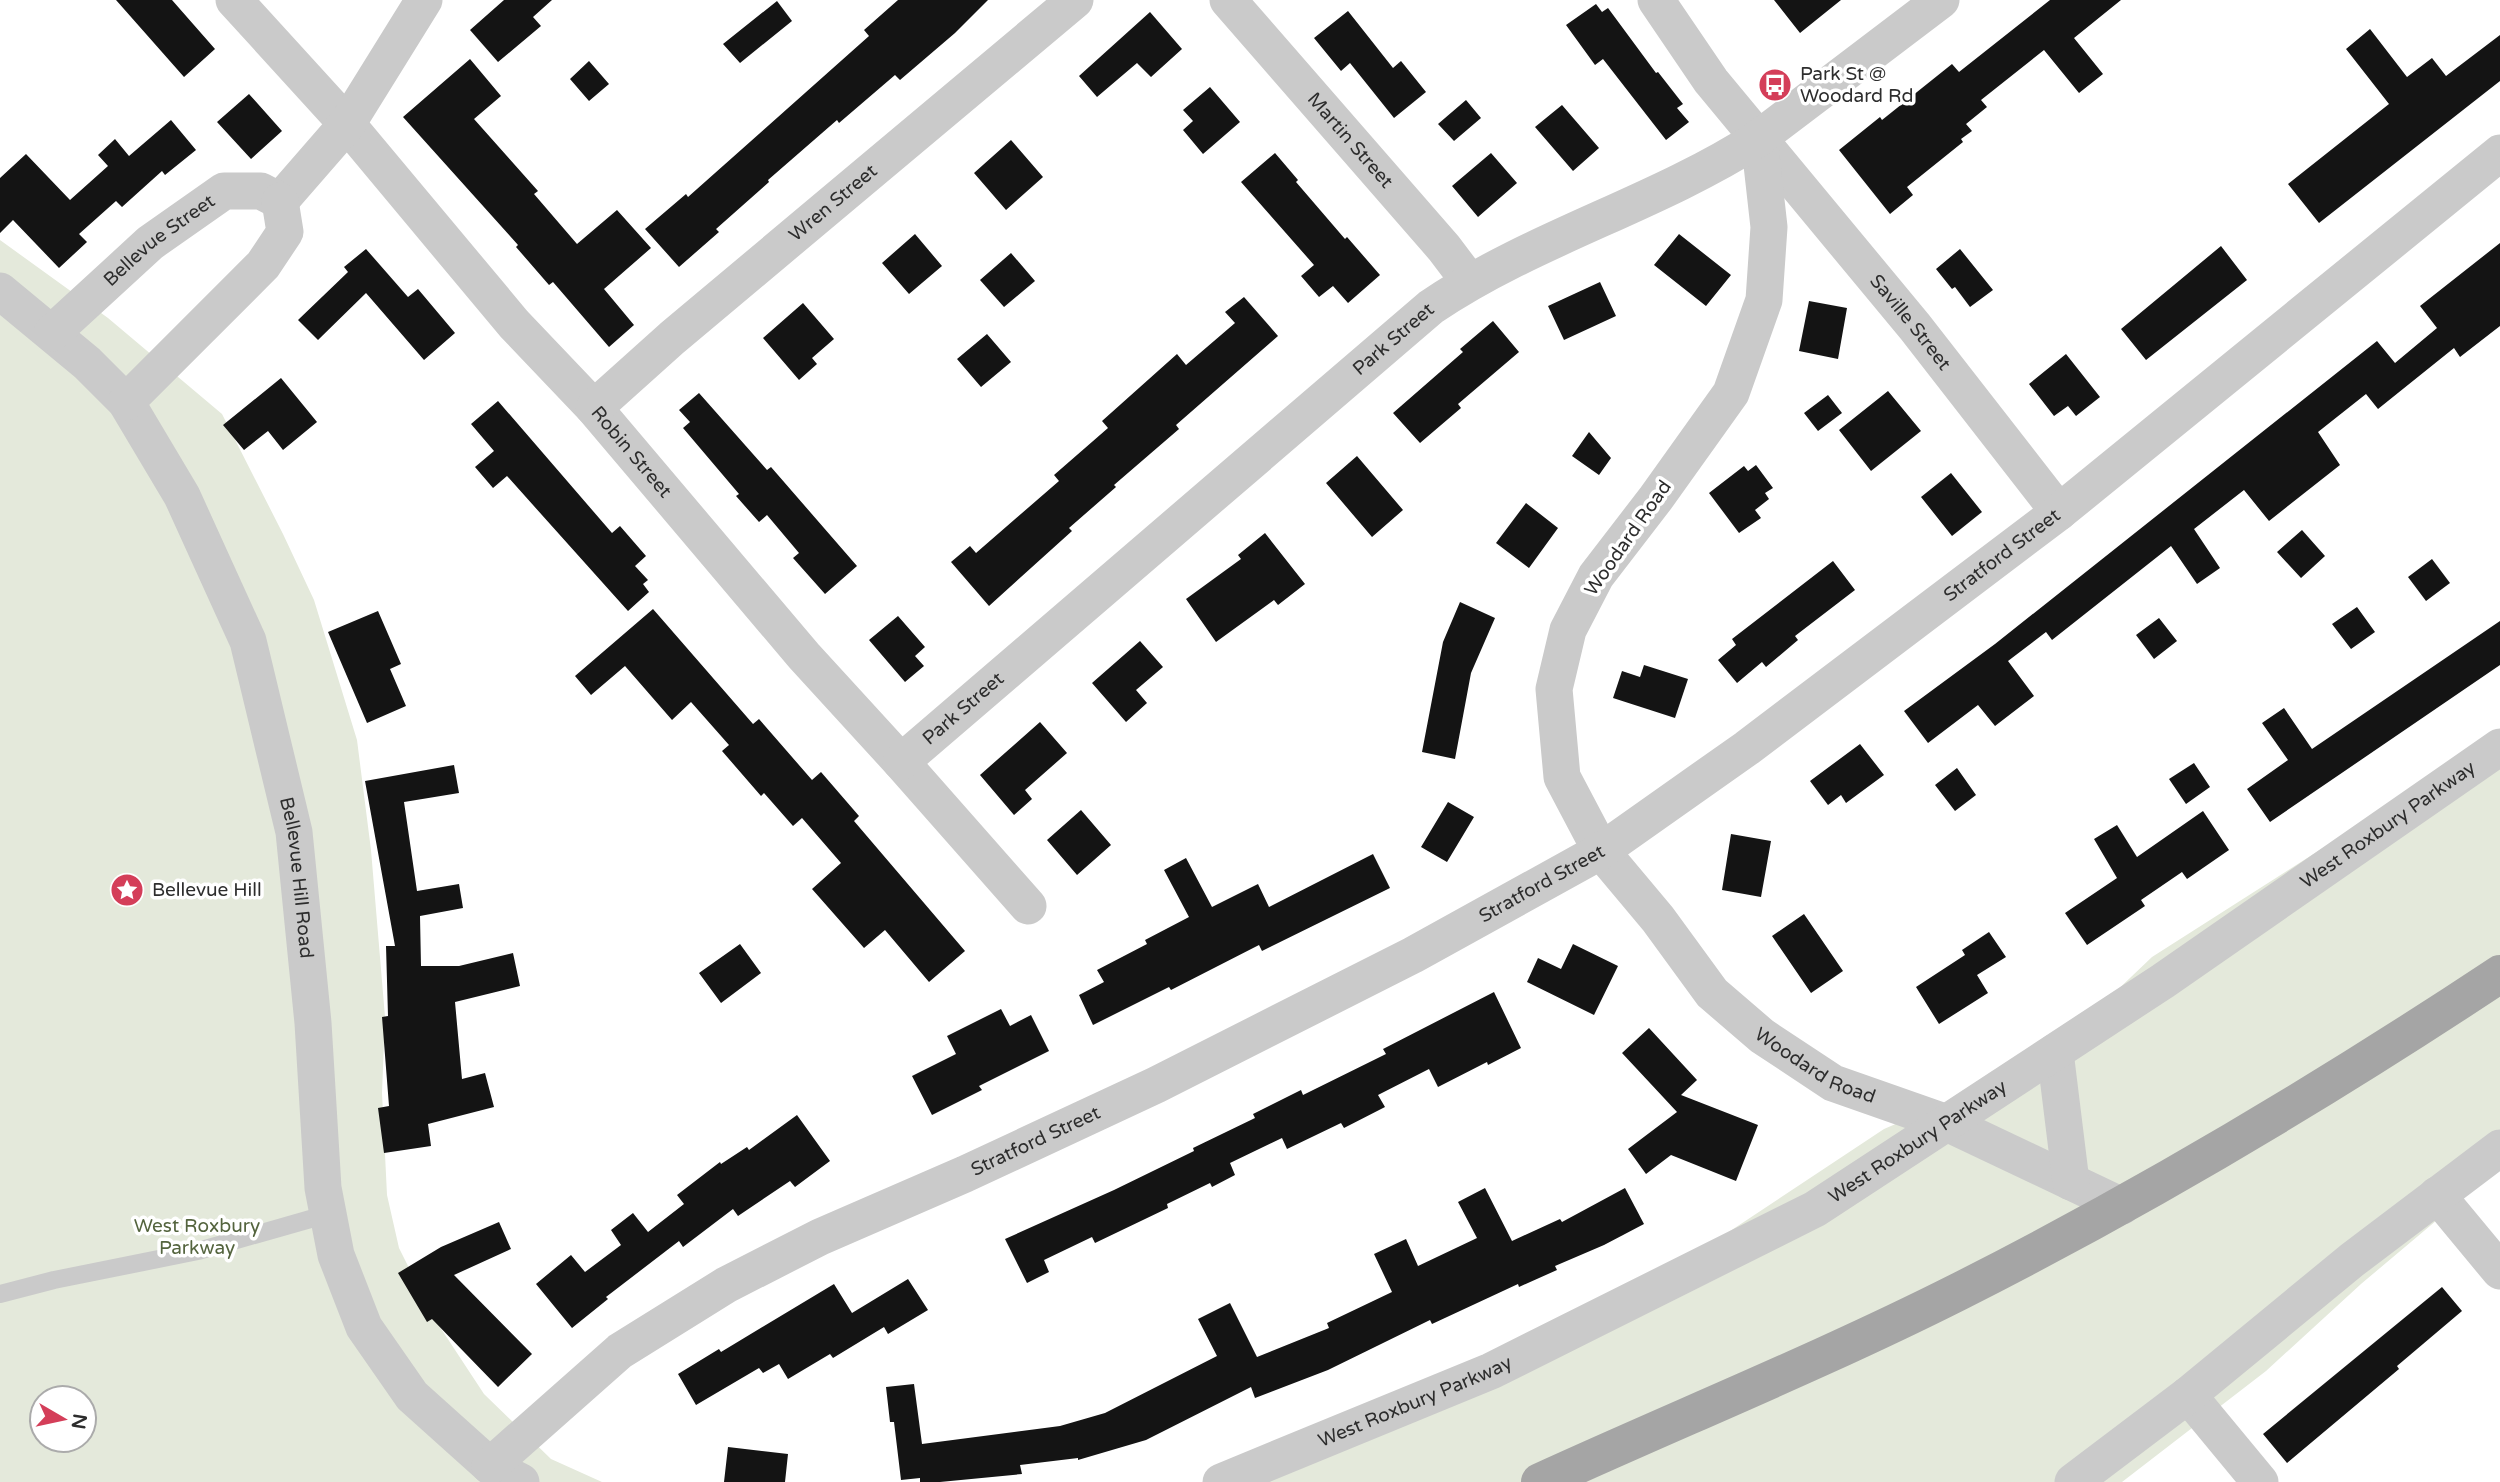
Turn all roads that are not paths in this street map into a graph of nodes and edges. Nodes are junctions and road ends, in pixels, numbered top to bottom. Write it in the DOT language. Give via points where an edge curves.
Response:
graph roads {
  1 [pos="234,0"];
  2 [pos="424,0"];
  3 [pos="1075,0"];
  4 [pos="1228,0"];
  5 [pos="1656,0"];
  6 [pos="1941,0"];
  7 [pos="347,124"];
  8 [pos="1759,138"];
  9 [pos="2500,153"];
  10 [pos="280,201"];
  11 [pos="1469,281"];
  12 [pos="0,291"];
  13 [pos="52,333"];
  14 [pos="125,402"];
  15 [pos="594,408"];
  16 [pos="2059,512"];
  17 [pos="2498,750"];
  18 [pos="901,762"];
  19 [pos="1601,851"];
  20 [pos="1028,906"];
  21 [pos="2500,974"];
  22 [pos="2055,1052"];
  23 [pos="1947,1123"];
  24 [pos="2500,1148"];
  25 [pos="2071,1182"];
  26 [pos="2437,1195"];
  27 [pos="2122,1206"];
  28 [pos="328,1214"];
  29 [pos="2500,1271"];
  30 [pos="0,1294"];
  31 [pos="2188,1395"];
  32 [pos="505,1474"];
  33 [pos="1242,1478"];
  34 [pos="1541,1482"];
  35 [pos="2073,1482"];
  36 [pos="2260,1482"];
  1 -- 7 [label="street, Robin Street"];
  2 -- 7 [label="street"];
  3 -- 15 [label="street, Wren Street"];
  4 -- 11 [label="street, Martin Street"];
  5 -- 8 [label="street" via="1711,80"];
  6 -- 8 [label="street, Park Street"];
  7 -- 10 [label="street"];
  7 -- 15 [label="street, Robin Street" via="514,324"];
  8 -- 11 [label="street, Park Street" via="1696,176"];
  8 -- 16 [label="street, Saville Street"];
  8 -- 19 [label="street, Woodard Road" via="1769,227 1763,300 1731,393 1596,576 1568,630 1554,689 1562,777"];
  9 -- 16 [label="street, Stratford Street"];
  10 -- 13 [label="street, Bellevue Street" via="261,191 224,191 150,243"];
  10 -- 14 [label="street" via="285,232 263,265"];
  11 -- 18 [label="street, Park Street" via="1431,307"];
  12 -- 13 [label="street, Bellevue Hill Road"];
  13 -- 14 [label="street, Bellevue Hill Road"];
  14 -- 28 [label="street, Bellevue Hill Road" via="182,496 248,642 294,832"];
  15 -- 18 [label="street, Robin Street" via="804,656"];
  16 -- 19 [label="street, Stratford Street" via="1747,748"];
  17 -- 22 [label="street, West Roxbury Parkway"];
  18 -- 20 [label="street, Robin Street"];
  19 -- 23 [label="street, Woodard Road" via="1712,993 1762,1036 1833,1083"];
  19 -- 32 [label="street, Stratford Street" via="1413,955 1156,1085 820,1237 726,1285 621,1350"];
  21 -- 27 [label="main road" via="2289,1109"];
  22 -- 23 [label="street, West Roxbury Parkway"];
  22 -- 25 [label="street"];
  23 -- 25 [label="street, Woodard Road"];
  23 -- 33 [label="street, West Roxbury Parkway" via="1815,1209 1491,1371"];
  24 -- 26 [label="street"];
  25 -- 27 [label="street, Woodard Road"];
  26 -- 29 [label="street"];
  26 -- 31 [label="street"];
  27 -- 34 [label="main road" via="1956,1293"];
  28 -- 30 [label="lane" via="198,1251"];
  28 -- 32 [label="street, Bellevue Hill Road" via="336,1255 365,1327 412,1396"];
  31 -- 35 [label="street"];
  31 -- 36 [label="street"];
}
